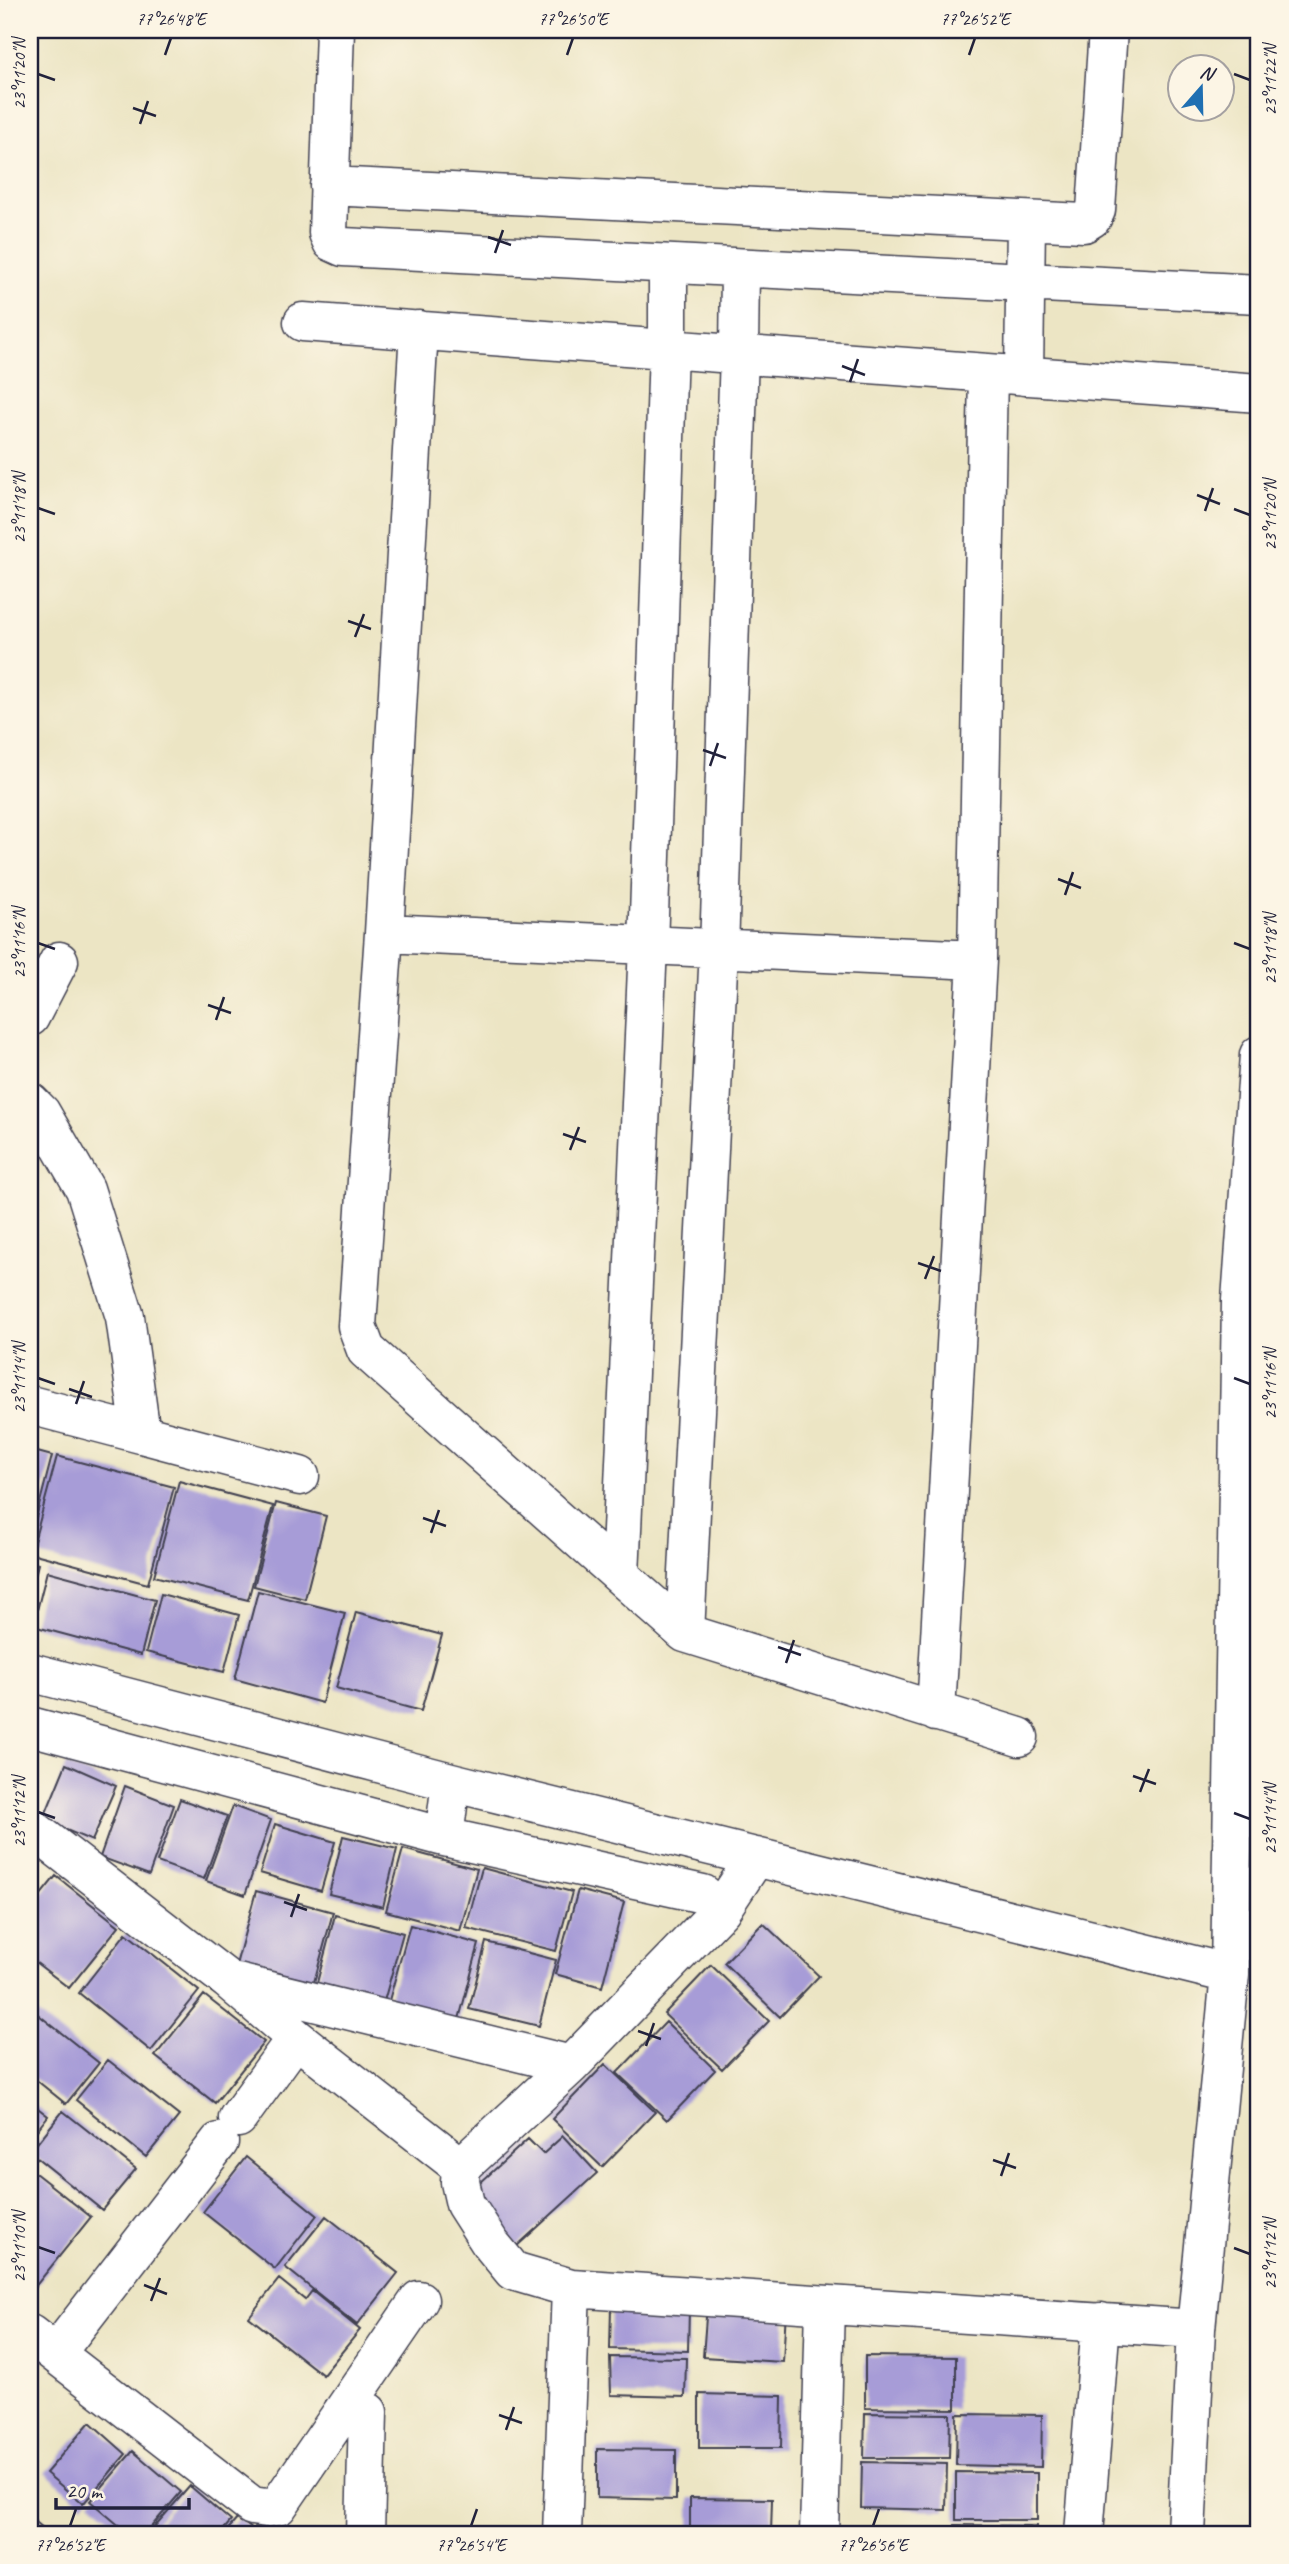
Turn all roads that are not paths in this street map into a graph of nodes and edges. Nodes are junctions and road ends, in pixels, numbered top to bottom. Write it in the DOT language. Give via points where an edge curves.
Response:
graph roads {
  1 [pos="335,30"];
  2 [pos="1108,30"];
  3 [pos="329,186"];
  4 [pos="1026,221"];
  5 [pos="668,265"];
  6 [pos="740,269"];
  7 [pos="1025,282"];
  8 [pos="1259,294"];
  9 [pos="303,321"];
  10 [pos="419,330"];
  11 [pos="668,349"];
  12 [pos="739,354"];
  13 [pos="1006,374"];
  14 [pos="1259,393"];
  15 [pos="384,933"];
  16 [pos="648,946"];
  17 [pos="719,949"];
  18 [pos="976,960"];
  19 [pos="59,961"];
  20 [pos="30,1017"];
  21 [pos="1259,1055"];
  22 [pos="30,1102"];
  23 [pos="30,1405"];
  24 [pos="141,1434"];
  25 [pos="300,1476"];
  26 [pos="620,1575"];
  27 [pos="685,1633"];
  28 [pos="30,1672"];
  29 [pos="936,1712"];
  30 [pos="30,1726"];
  31 [pos="1020,1737"];
  32 [pos="451,1782"];
  33 [pos="444,1837"];
  34 [pos="34,1842"];
  35 [pos="756,1857"];
  36 [pos="721,1910"];
  37 [pos="1230,1974"];
  38 [pos="228,1980"];
  39 [pos="296,2038"];
  40 [pos="571,2065"];
  41 [pos="461,2167"];
  42 [pos="571,2288"];
  43 [pos="419,2300"];
  44 [pos="825,2305"];
  45 [pos="1101,2322"];
  46 [pos="1196,2329"];
  47 [pos="43,2343"];
  48 [pos="368,2412"];
  49 [pos="365,2534"];
  50 [pos="562,2534"];
  51 [pos="819,2534"];
  52 [pos="1084,2534"];
  53 [pos="1186,2534"];
  1 -- 3 [label="street"];
  2 -- 4 [label="street" via="1096,209 1084,223"];
  3 -- 4 [label="street"];
  3 -- 5 [label="street" via="328,233 332,242 343,247"];
  4 -- 7 [label="street"];
  5 -- 6 [label="street"];
  5 -- 11 [label="street"];
  6 -- 7 [label="street"];
  6 -- 12 [label="street"];
  7 -- 8 [label="street"];
  7 -- 13 [label="street"];
  9 -- 10 [label="street"];
  10 -- 11 [label="street"];
  10 -- 15 [label="street"];
  11 -- 12 [label="street"];
  11 -- 16 [label="street"];
  12 -- 13 [label="street"];
  12 -- 17 [label="street"];
  13 -- 14 [label="street"];
  13 -- 18 [label="street"];
  15 -- 16 [label="street"];
  15 -- 26 [label="street" via="357,1326 366,1350"];
  16 -- 17 [label="street"];
  16 -- 26 [label="street"];
  17 -- 18 [label="street"];
  17 -- 27 [label="street"];
  18 -- 29 [label="street"];
  19 -- 20 [label="street"];
  21 -- 37 [label="street" via="1241,1300"];
  22 -- 24 [label="street" via="85,1189 125,1317"];
  23 -- 24 [label="street"];
  24 -- 25 [label="street"];
  26 -- 27 [label="street"];
  27 -- 29 [label="street"];
  28 -- 32 [label="street"];
  29 -- 31 [label="street"];
  30 -- 33 [label="street"];
  32 -- 33 [label="street"];
  32 -- 35 [label="street"];
  33 -- 36 [label="street" via="703,1894"];
  34 -- 38 [label="street"];
  35 -- 36 [label="street"];
  35 -- 37 [label="street"];
  36 -- 40 [label="street"];
  37 -- 46 [label="street"];
  38 -- 39 [label="street"];
  38 -- 40 [label="street"];
  39 -- 41 [label="street"];
  39 -- 47 [label="street" via="229,2130"];
  40 -- 41 [label="street"];
  41 -- 42 [label="street" via="465,2204 513,2271"];
  42 -- 44 [label="street"];
  42 -- 50 [label="street"];
  43 -- 47 [label="street" via="278,2506 265,2508 252,2506"];
  44 -- 45 [label="street"];
  44 -- 51 [label="street"];
  45 -- 46 [label="street"];
  45 -- 52 [label="street"];
  46 -- 53 [label="street"];
  48 -- 49 [label="street"];
}
